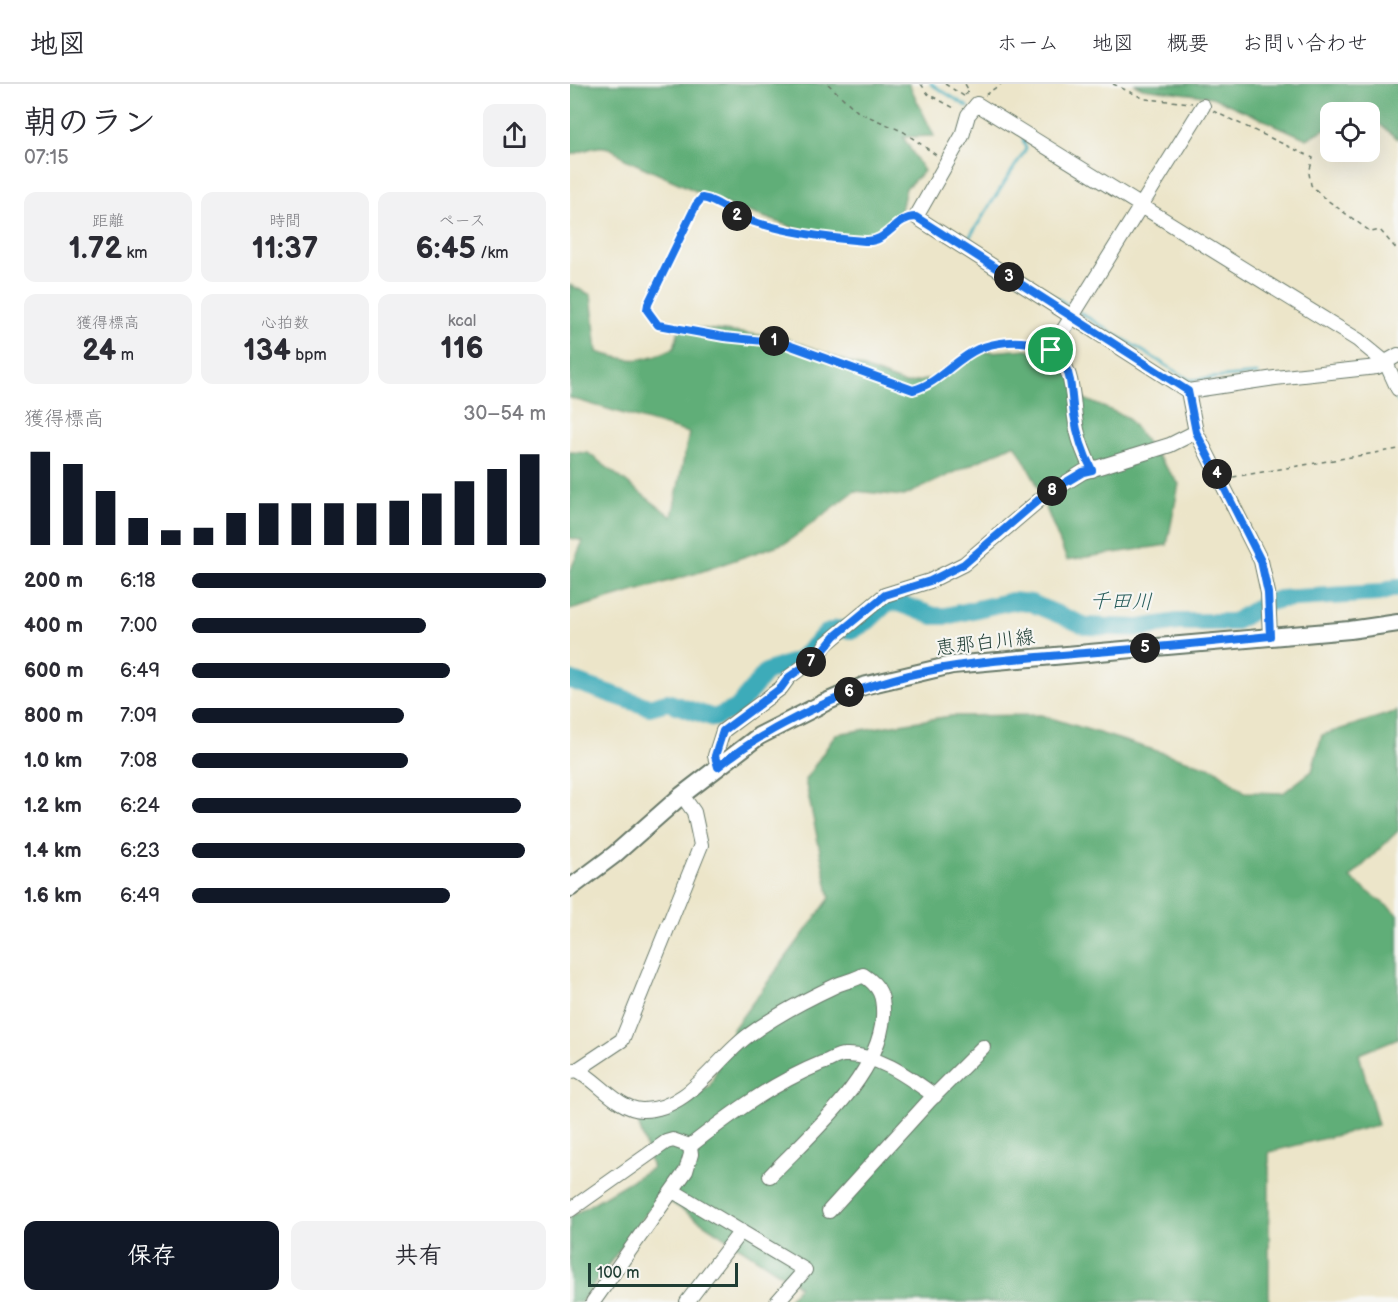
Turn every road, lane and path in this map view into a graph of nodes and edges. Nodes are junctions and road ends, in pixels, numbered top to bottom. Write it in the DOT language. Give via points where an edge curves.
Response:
graph roads {
  1 [pos="828,84"];
  2 [pos="921,84"];
  3 [pos="965,84"];
  4 [pos="1113,84"];
  5 [pos="964,96"];
  6 [pos="1203,105"];
  7 [pos="968,115"];
  8 [pos="946,164"];
  9 [pos="1142,205"];
  10 [pos="916,217"];
  11 [pos="1398,251"];
  12 [pos="1072,316"];
  13 [pos="1051,350"];
  14 [pos="1398,355"];
  15 [pos="1386,363"];
  16 [pos="1398,389"];
  17 [pos="1188,391"];
  18 [pos="1196,432"];
  19 [pos="1398,449"];
  20 [pos="1092,470"];
  21 [pos="1220,479"];
  22 [pos="1398,623"];
  23 [pos="1270,636"];
  24 [pos="718,767"];
  25 [pos="682,795"];
  26 [pos="570,888"];
  27 [pos="983,1047"];
  28 [pos="872,1060"];
  29 [pos="573,1070"];
  30 [pos="935,1096"];
  31 [pos="690,1146"];
  32 [pos="770,1176"];
  33 [pos="673,1191"];
  34 [pos="570,1210"];
  35 [pos="829,1212"];
  36 [pos="741,1231"];
  37 [pos="592,1302"];
  38 [pos="687,1302"];
  39 [pos="777,1302"];
  1 -- 8 [label="path" via="858,112 918,140"];
  2 -- 7 [label="path" via="928,94"];
  3 -- 5 [label="path" via="969,90"];
  4 -- 6 [label="path" via="1145,99"];
  6 -- 9 [label="street"];
  6 -- 11 [label="path" via="1313,158 1310,180 1317,192 1371,232 1380,230"];
  7 -- 8 [label="street" via="962,136"];
  7 -- 9 [label="street" via="977,104"];
  8 -- 10 [label="street"];
  9 -- 12 [label="street"];
  9 -- 15 [label="street" via="1358,340"];
  10 -- 12 [label="street"];
  10 -- 13 [label="path" via="905,218 881,238 867,241 795,232 747,219 702,198 647,310 663,327 783,343 913,390 981,348 1021,341"];
  12 -- 13 [label="street"];
  12 -- 17 [label="street"];
  13 -- 20 [label="street" via="1069,373 1078,434"];
  14 -- 15 [label="street"];
  15 -- 16 [label="street"];
  15 -- 17 [label="street" via="1377,368"];
  17 -- 18 [label="street"];
  18 -- 20 [label="street" via="1170,445"];
  18 -- 21 [label="street"];
  19 -- 21 [label="path"];
  20 -- 24 [label="street" via="1043,496 964,564 930,581 885,595 781,688 723,731 715,756"];
  21 -- 23 [label="street" via="1261,561 1268,593"];
  22 -- 23 [label="main road, 恵那白川線"];
  23 -- 24 [label="main road, 恵那白川線" via="1010,659 921,671 863,686 826,702 759,736"];
  24 -- 25 [label="main road, 恵那白川線"];
  25 -- 26 [label="main road, 恵那白川線"];
  25 -- 29 [label="street" via="694,812 701,845 622,1040"];
  27 -- 30 [label="street"];
  28 -- 29 [label="street" via="882,1033 883,1003 873,980 863,975 788,1010 747,1036 697,1087 655,1108 628,1108 589,1076"];
  28 -- 30 [label="street"];
  28 -- 31 [label="street" via="843,1055 802,1071 765,1090"];
  28 -- 32 [label="street" via="855,1085"];
  30 -- 35 [label="street"];
  31 -- 33 [label="street" via="692,1154 686,1171"];
  31 -- 34 [label="street" via="673,1140 666,1142"];
  33 -- 36 [label="street"];
  33 -- 37 [label="street"];
  36 -- 38 [label="street"];
  36 -- 39 [label="street" via="805,1270"];
}
